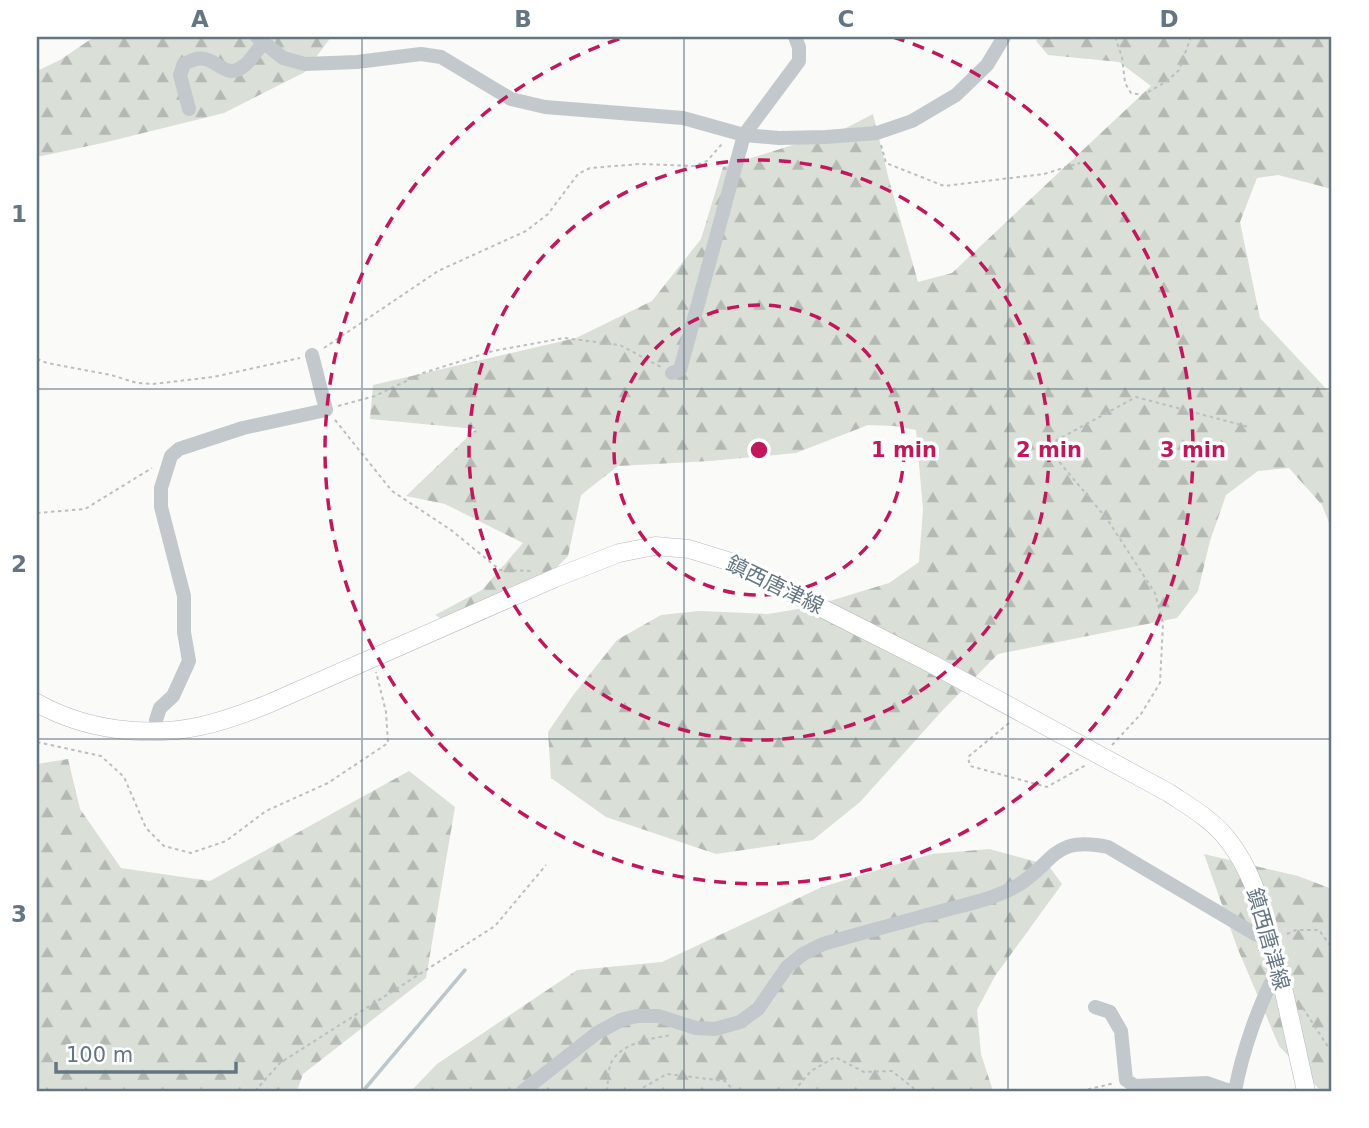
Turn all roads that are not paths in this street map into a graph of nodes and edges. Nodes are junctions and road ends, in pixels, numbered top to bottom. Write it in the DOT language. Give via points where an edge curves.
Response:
graph roads {
  1 [pos="795,37"];
  2 [pos="1004,37"];
  3 [pos="260,40"];
  4 [pos="188,109"];
  5 [pos="738,134"];
  6 [pos="312,355"];
  7 [pos="671,373"];
  8 [pos="37,703"];
  9 [pos="157,732"];
  10 [pos="1271,940"];
  11 [pos="1279,968"];
  12 [pos="1095,1006"];
  13 [pos="523,1091"];
  14 [pos="1232,1091"];
  15 [pos="1306,1091"];
  1 -- 5 [label="street" via="799,61"];
  2 -- 5 [label="street" via="987,65 956,95 912,121 877,133 826,137"];
  3 -- 4 [label="street" via="245,65 235,71 206,59 184,64 180,75"];
  3 -- 5 [label="street" via="283,58 305,64 421,54 441,57 511,99 545,107 682,118"];
  5 -- 7 [label="street" via="680,370"];
  6 -- 9 [label="street" via="326,410 243,428 179,449 171,456 161,488 161,507 184,596 189,661 173,696 160,708"];
  8 -- 9 [label="main road, 鎮西唐津線" via="88,724"];
  9 -- 10 [label="main road, 鎮西唐津線" via="233,718 619,553 655,547 689,549 731,562 932,664 1203,815 1227,838 1245,867"];
  10 -- 11 [label="main road, 鎮西唐津線"];
  10 -- 13 [label="street" via="1108,848 1073,845 1058,850 1015,887 823,944 803,954 787,967 758,1009 740,1022 715,1029 657,1016 621,1020 597,1033"];
  11 -- 14 [label="street"];
  11 -- 15 [label="main road, 鎮西唐津線"];
  12 -- 14 [label="street" via="1110,1013 1121,1031 1126,1080 1135,1086 1207,1083"];
}
